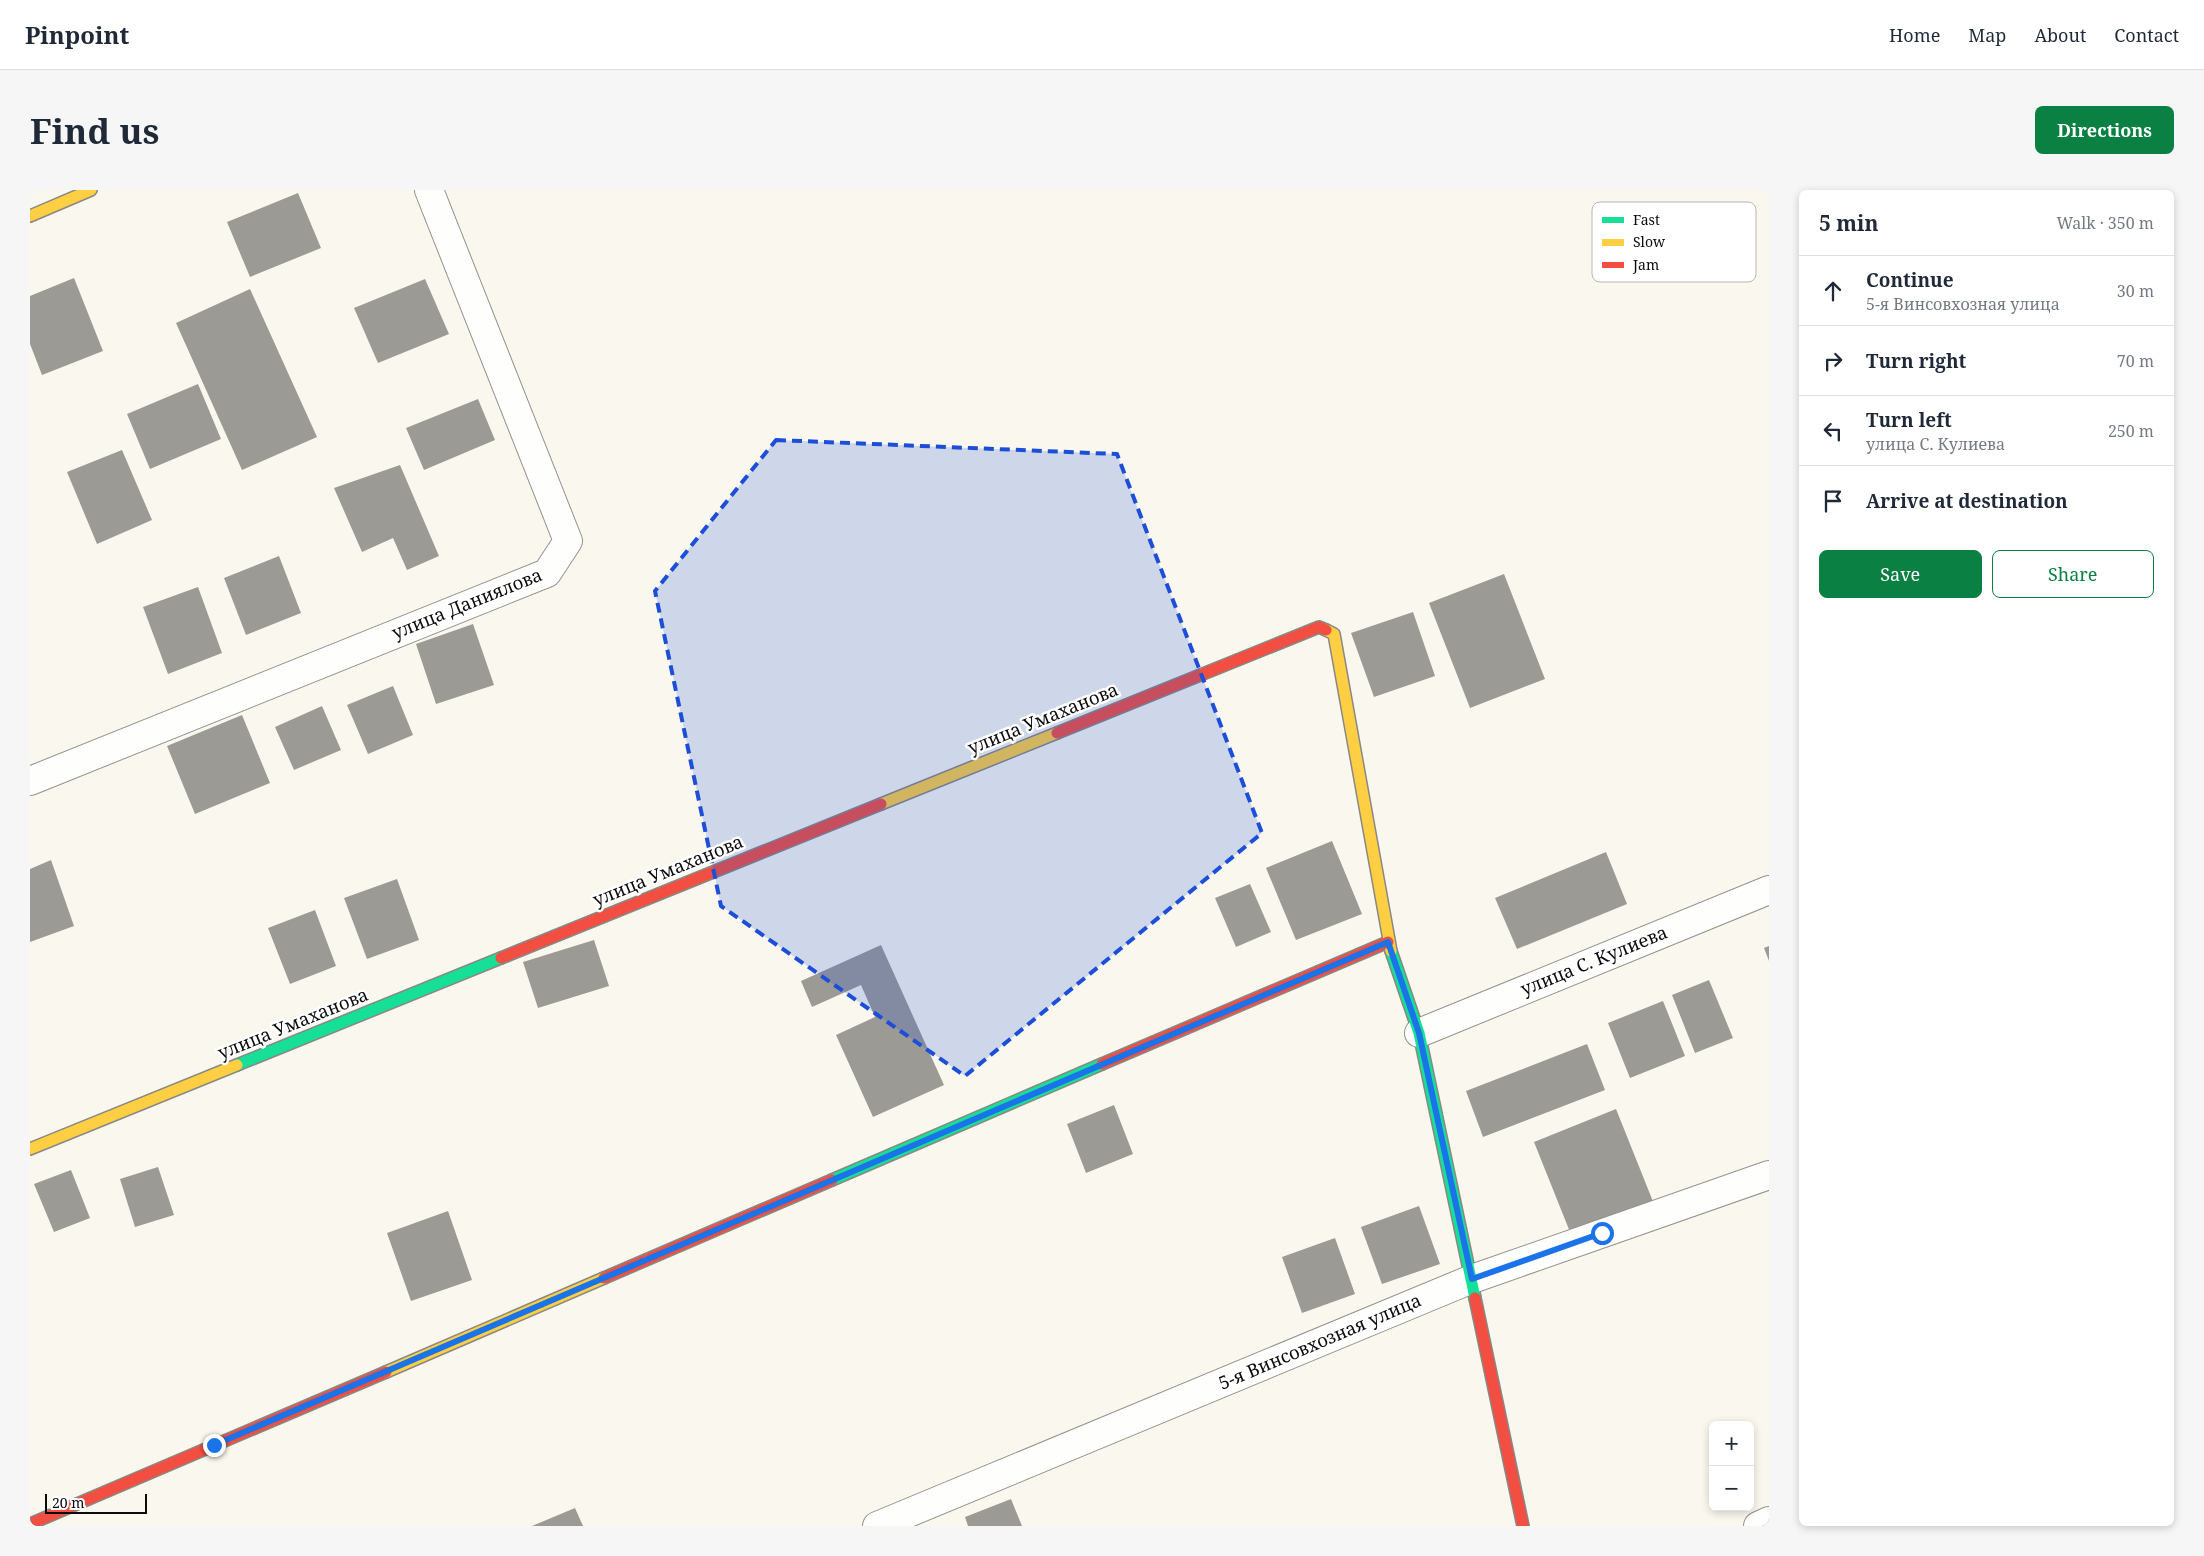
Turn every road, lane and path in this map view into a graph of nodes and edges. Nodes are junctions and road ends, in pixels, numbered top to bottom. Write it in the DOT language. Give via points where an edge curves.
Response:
graph roads {
  1 [pos="91,190"];
  2 [pos="430,190"];
  3 [pos="30,216"];
  4 [pos="30,780"];
  5 [pos="1769,890"];
  6 [pos="1388,942"];
  7 [pos="1419,1033"];
  8 [pos="30,1149"];
  9 [pos="1769,1175"];
  10 [pos="1472,1279"];
  11 [pos="1769,1521"];
  12 [pos="30,1524"];
  13 [pos="877,1526"];
  14 [pos="1523,1526"];
  15 [pos="1758,1526"];
  1 -- 3 [label="main road"];
  2 -- 4 [label="street, улица Даниялова" via="568,541 547,572"];
  5 -- 7 [label="street, улица С. Кулиева"];
  6 -- 7 [label="main road"];
  6 -- 8 [label="main road, улица Умаханова" via="1334,634 1319,626"];
  6 -- 12 [label="main road"];
  7 -- 10 [label="main road"];
  9 -- 10 [label="street, 5-я Винсовхозная улица"];
  10 -- 13 [label="street, 5-я Винсовхозная улица"];
  10 -- 14 [label="main road"];
  11 -- 15 [label="street"];
}
